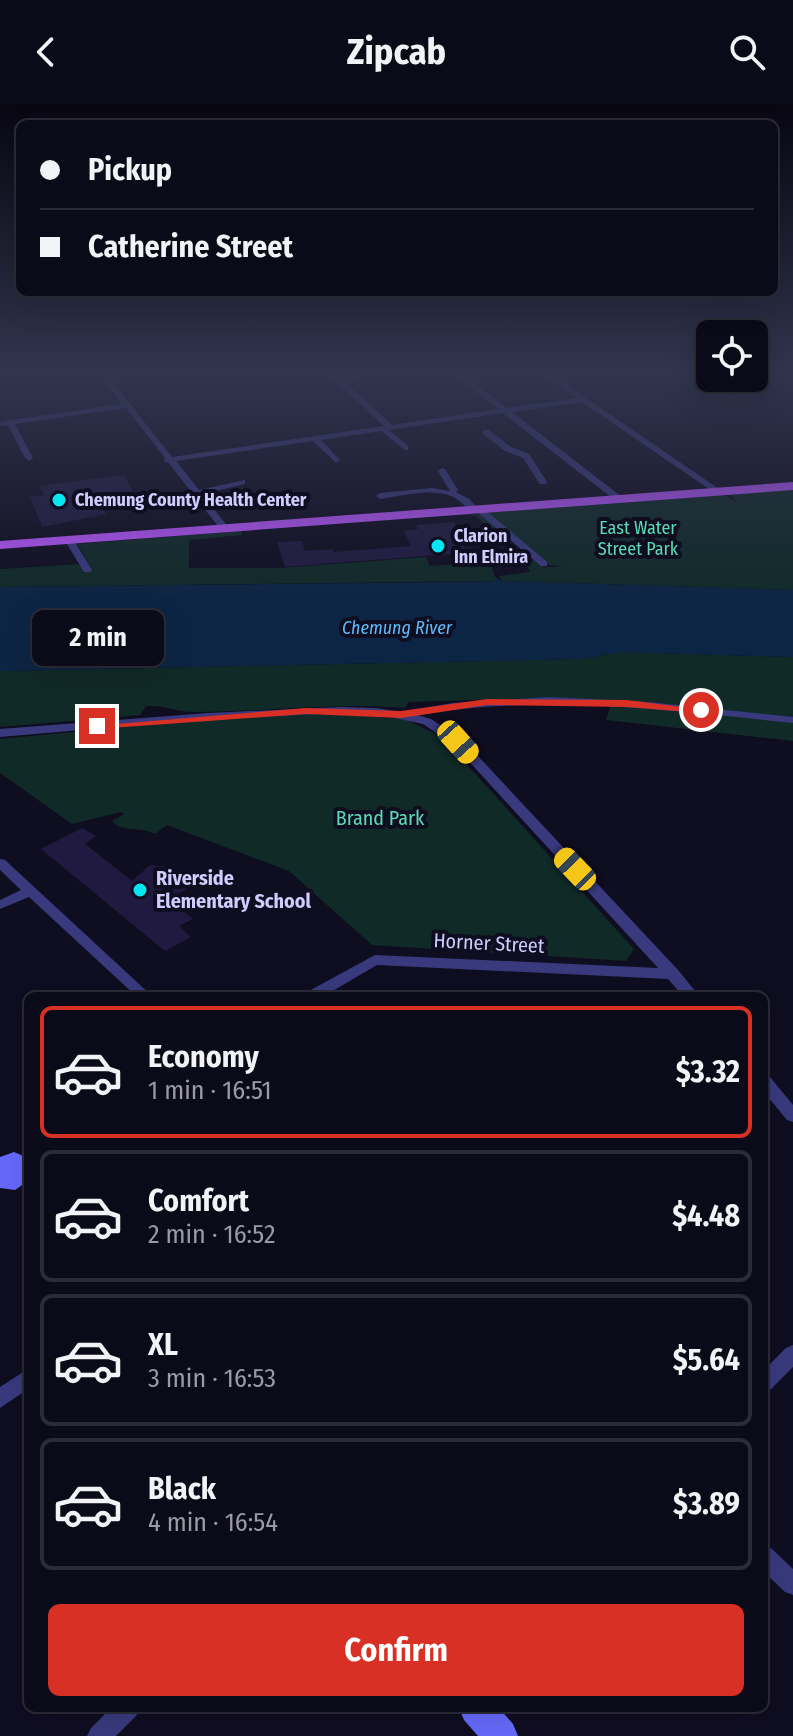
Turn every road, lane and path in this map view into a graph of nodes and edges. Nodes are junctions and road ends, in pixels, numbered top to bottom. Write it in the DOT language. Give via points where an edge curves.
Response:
graph roads {
  1 [pos="22,448"];
  2 [pos="158,448"];
  3 [pos="251,448"];
  4 [pos="325,448"];
  5 [pos="507,448"];
  6 [pos="552,448"];
  7 [pos="656,448"];
  8 [pos="556,451"];
  9 [pos="526,456"];
  10 [pos="29,458"];
  11 [pos="167,460"];
  12 [pos="336,460"];
  13 [pos="442,471"];
  14 [pos="242,482"];
  15 [pos="543,482"];
  16 [pos="793,486"];
  17 [pos="454,490"];
  18 [pos="718,491"];
  19 [pos="197,493"];
  20 [pos="380,496"];
  21 [pos="619,499"];
  22 [pos="477,510"];
  23 [pos="224,528"];
  24 [pos="69,539"];
  25 [pos="0,545"];
  26 [pos="544,564"];
  27 [pos="87,570"];
  28 [pos="401,715"];
  29 [pos="793,720"];
  30 [pos="0,733"];
  31 [pos="0,863"];
  32 [pos="30,891"];
  33 [pos="0,905"];
  34 [pos="674,974"];
  35 [pos="141,992"];
  36 [pos="319,992"];
  37 [pos="689,992"];
  38 [pos="768,1086"];
  39 [pos="793,1116"];
  40 [pos="793,1354"];
  41 [pos="768,1379"];
  42 [pos="24,1381"];
  43 [pos="0,1399"];
  44 [pos="768,1561"];
  45 [pos="793,1584"];
  46 [pos="124,1712"];
  47 [pos="480,1712"];
  48 [pos="99,1736"];
  49 [pos="501,1736"];
  1 -- 10 [label="street"];
  2 -- 11 [label="street"];
  3 -- 11 [label="street"];
  4 -- 12 [label="street"];
  5 -- 9 [label="street"];
  6 -- 8 [label="street"];
  7 -- 18 [label="street"];
  8 -- 9 [label="street"];
  8 -- 21 [label="street"];
  9 -- 15 [label="street"];
  11 -- 19 [label="street"];
  13 -- 17 [label="street"];
  14 -- 19 [label="street"];
  16 -- 18 [label="main road"];
  17 -- 20 [label="street"];
  17 -- 22 [label="street"];
  18 -- 21 [label="main road"];
  19 -- 23 [label="street"];
  21 -- 22 [label="main road"];
  22 -- 23 [label="main road"];
  22 -- 26 [label="street"];
  23 -- 24 [label="main road"];
  24 -- 25 [label="main road"];
  24 -- 27 [label="street"];
  28 -- 29 [label="street" via="487,702 627,703"];
  28 -- 30 [label="street" via="292,711"];
  28 -- 34 [label="street" via="427,721 458,742"];
  31 -- 32 [label="street"];
  32 -- 33 [label="street"];
  32 -- 35 [label="street"];
  34 -- 36 [label="street, Horner Street" via="375,960"];
  34 -- 37 [label="street"];
  38 -- 39 [label="street"];
  40 -- 41 [label="street"];
  42 -- 43 [label="street"];
  44 -- 45 [label="street"];
  46 -- 48 [label="street"];
  47 -- 49 [label="main road"];
}
